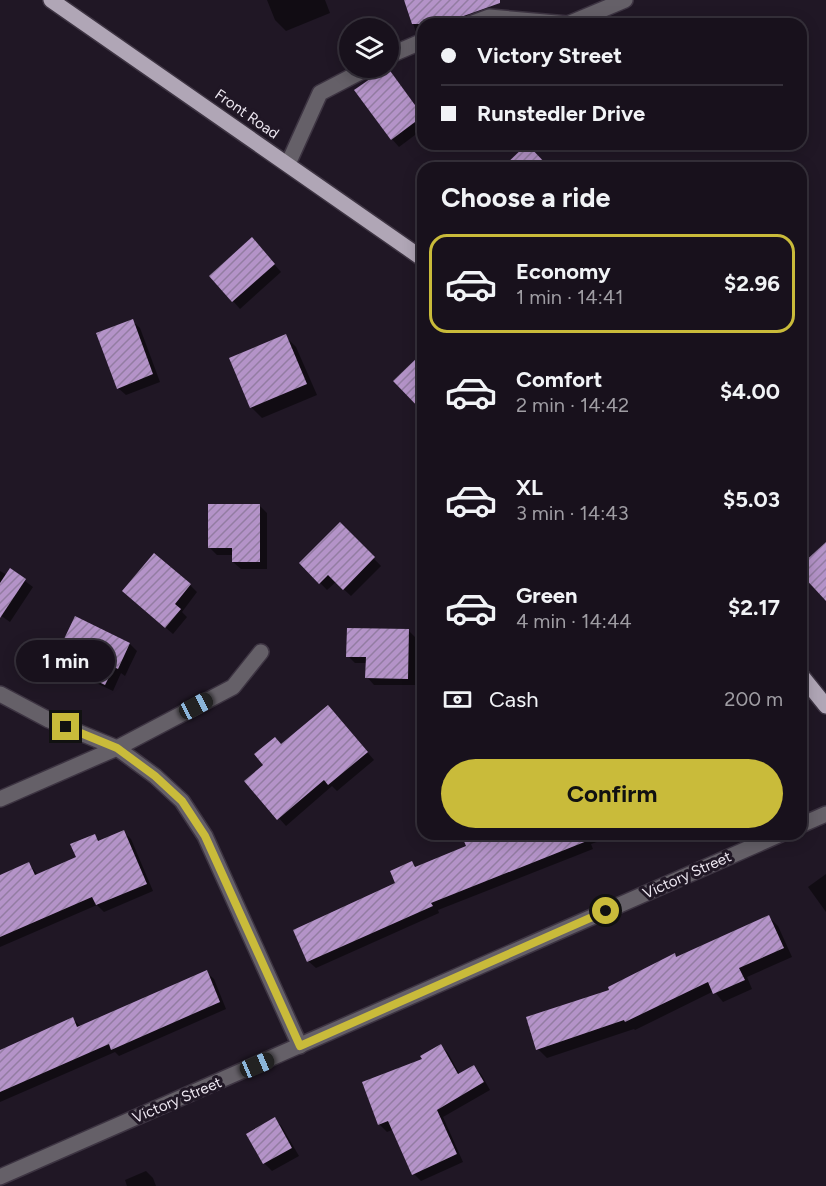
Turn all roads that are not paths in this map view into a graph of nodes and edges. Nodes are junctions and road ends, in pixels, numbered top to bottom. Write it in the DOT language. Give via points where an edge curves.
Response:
graph roads {
  1 [pos="51,0"];
  2 [pos="625,0"];
  3 [pos="582,18"];
  4 [pos="417,44"];
  5 [pos="399,52"];
  6 [pos="349,78"];
  7 [pos="288,164"];
  8 [pos="417,254"];
  9 [pos="261,651"];
  10 [pos="807,682"];
  11 [pos="0,694"];
  12 [pos="826,706"];
  13 [pos="117,748"];
  14 [pos="0,799"];
  15 [pos="826,814"];
  16 [pos="807,822"];
  17 [pos="767,840"];
  18 [pos="300,1046"];
  19 [pos="0,1177"];
  1 -- 7 [label="main road, Front Road"];
  2 -- 3 [label="street"];
  4 -- 5 [label="street"];
  6 -- 7 [label="street" via="320,93"];
  7 -- 8 [label="main road, Front Road"];
  9 -- 13 [label="street" via="233,687"];
  10 -- 12 [label="main road"];
  11 -- 13 [label="street" via="49,720"];
  13 -- 14 [label="street"];
  13 -- 18 [label="street" via="182,801 205,836"];
  15 -- 16 [label="street"];
  17 -- 18 [label="street, Victory Street"];
  18 -- 19 [label="street, Victory Street"];
}
